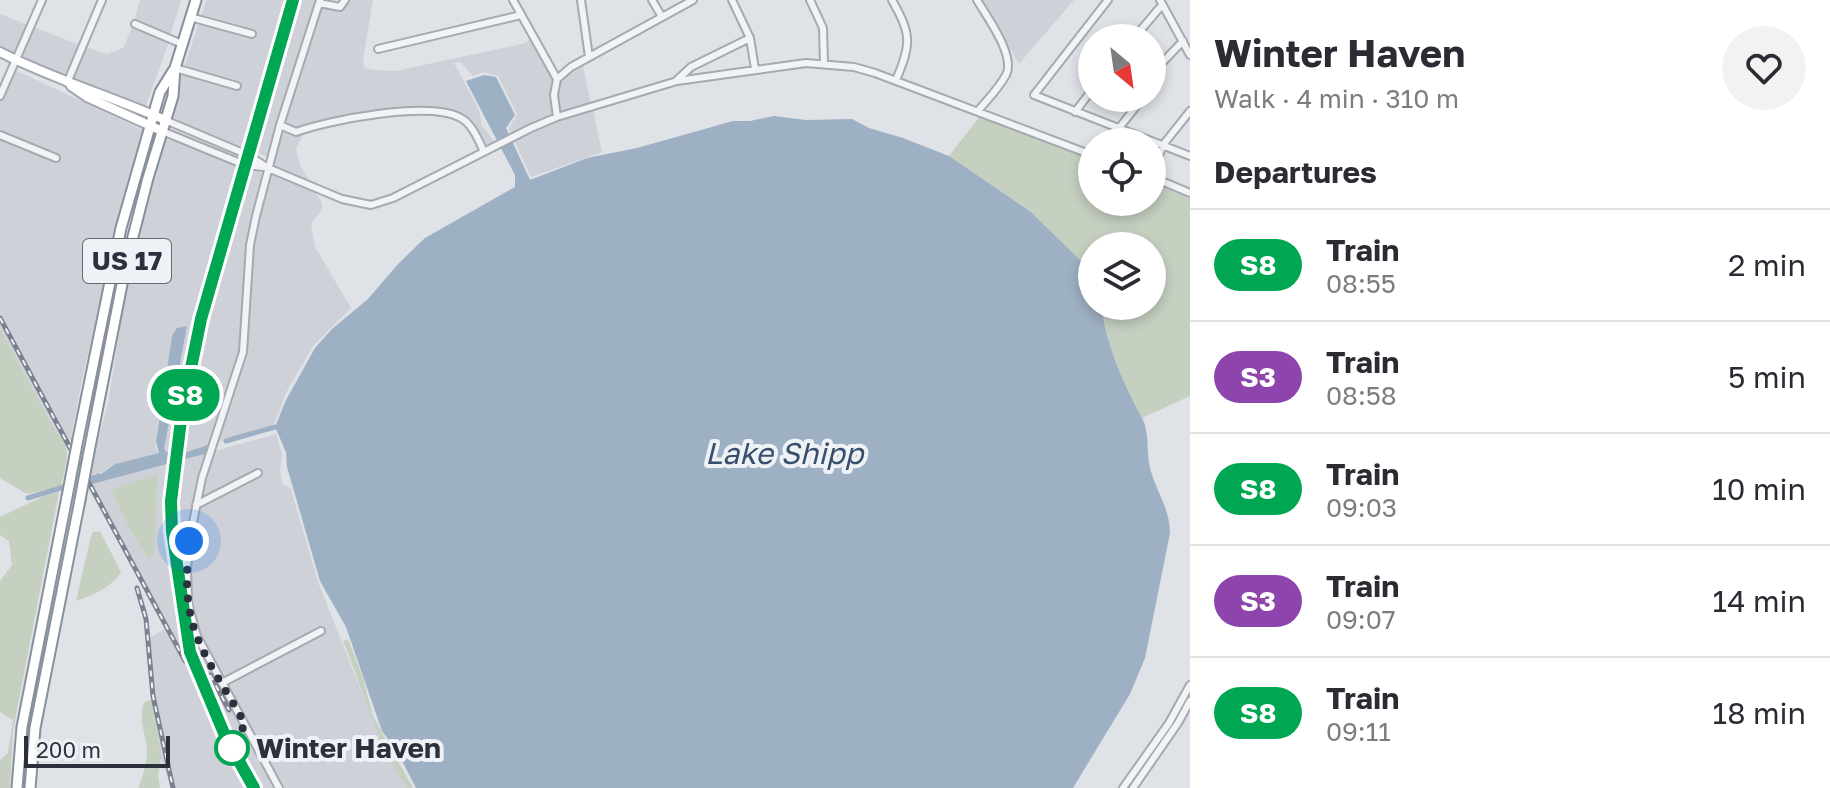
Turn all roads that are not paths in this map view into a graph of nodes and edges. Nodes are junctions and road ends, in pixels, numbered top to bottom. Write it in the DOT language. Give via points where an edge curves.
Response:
graph roads {
  1 [pos="42,0"];
  2 [pos="102,0"];
  3 [pos="196,0"];
  4 [pos="345,0"];
  5 [pos="513,0"];
  6 [pos="581,0"];
  7 [pos="652,0"];
  8 [pos="693,0"];
  9 [pos="732,0"];
  10 [pos="810,0"];
  11 [pos="892,0"];
  12 [pos="977,0"];
  13 [pos="1108,0"];
  14 [pos="319,2"];
  15 [pos="1161,2"];
  16 [pos="521,15"];
  17 [pos="190,17"];
  18 [pos="662,17"];
  19 [pos="135,24"];
  20 [pos="1144,24"];
  21 [pos="252,34"];
  22 [pos="750,38"];
  23 [pos="1183,41"];
  24 [pos="182,44"];
  25 [pos="378,49"];
  26 [pos="0,52"];
  27 [pos="1190,55"];
  28 [pos="589,57"];
  29 [pos="1166,59"];
  30 [pos="16,60"];
  31 [pos="824,63"];
  32 [pos="175,68"];
  33 [pos="755,69"];
  34 [pos="557,79"];
  35 [pos="896,80"];
  36 [pos="677,81"];
  37 [pos="67,83"];
  38 [pos="237,86"];
  39 [pos="0,96"];
  40 [pos="1078,108"];
  41 [pos="978,111"];
  42 [pos="1190,111"];
  43 [pos="1075,112"];
  44 [pos="1132,112"];
  45 [pos="153,114"];
  46 [pos="557,117"];
  47 [pos="165,120"];
  48 [pos="150,125"];
  49 [pos="280,125"];
  50 [pos="1119,128"];
  51 [pos="162,131"];
  52 [pos="0,135"];
  53 [pos="1166,141"];
  54 [pos="1166,146"];
  55 [pos="486,150"];
  56 [pos="1078,150"];
  57 [pos="1190,156"];
  58 [pos="56,158"];
  59 [pos="268,168"];
  60 [pos="1166,181"];
  61 [pos="1190,193"];
  62 [pos="258,473"];
  63 [pos="196,505"];
  64 [pos="321,631"];
  65 [pos="222,683"];
  66 [pos="1190,685"];
  67 [pos="1190,701"];
  68 [pos="17,788"];
  69 [pos="30,788"];
  70 [pos="279,788"];
  71 [pos="1123,788"];
  72 [pos="1133,788"];
  1 -- 30 [label="street"];
  2 -- 37 [label="street"];
  3 -- 17 [label="highway, US 17"];
  4 -- 14 [label="street" via="338,7"];
  5 -- 16 [label="street"];
  6 -- 28 [label="street"];
  7 -- 18 [label="street"];
  8 -- 18 [label="street"];
  9 -- 22 [label="street"];
  10 -- 31 [label="street" via="823,28"];
  11 -- 35 [label="street" via="909,37"];
  12 -- 41 [label="street" via="1009,64"];
  13 -- 43 [label="street" via="1034,95"];
  14 -- 49 [label="street"];
  15 -- 20 [label="street"];
  15 -- 23 [label="street"];
  16 -- 25 [label="street"];
  16 -- 34 [label="street"];
  17 -- 21 [label="street"];
  17 -- 24 [label="highway, US 17"];
  18 -- 28 [label="street"];
  19 -- 24 [label="street"];
  22 -- 33 [label="street"];
  22 -- 36 [label="street" via="691,67"];
  23 -- 27 [label="street"];
  23 -- 29 [label="street"];
  24 -- 32 [label="highway, US 17"];
  26 -- 30 [label="main road"];
  28 -- 34 [label="street"];
  30 -- 37 [label="main road"];
  30 -- 39 [label="street"];
  31 -- 33 [label="street"];
  31 -- 35 [label="street"];
  32 -- 38 [label="street"];
  32 -- 45 [label="highway, US 17"];
  32 -- 47 [label="highway, US 17"];
  33 -- 36 [label="street"];
  34 -- 46 [label="street"];
  35 -- 41 [label="street"];
  36 -- 46 [label="street"];
  37 -- 45 [label="main road"];
  37 -- 48 [label="main road"];
  40 -- 43 [label="street"];
  41 -- 56 [label="street"];
  42 -- 53 [label="street"];
  43 -- 50 [label="street"];
  44 -- 50 [label="street"];
  45 -- 47 [label="main road"];
  45 -- 48 [label="highway, US 17"];
  46 -- 55 [label="street"];
  47 -- 51 [label="highway, US 17"];
  47 -- 59 [label="street"];
  48 -- 51 [label="main road"];
  48 -- 68 [label="highway, US 17, bridge" via="121,228 78,439 22,727"];
  49 -- 55 [label="street" via="296,132 324,122 386,114 451,114 466,121"];
  49 -- 59 [label="street"];
  51 -- 59 [label="street" via="245,165"];
  51 -- 69 [label="highway, US 17, bridge" via="126,264 40,700"];
  52 -- 58 [label="street"];
  54 -- 57 [label="street"];
  55 -- 59 [label="street" via="371,205 342,199"];
  59 -- 63 [label="street" via="250,245 243,352"];
  60 -- 61 [label="street"];
  62 -- 63 [label="street"];
  63 -- 65 [label="street" via="188,603 197,636"];
  64 -- 65 [label="street"];
  65 -- 70 [label="street"];
  66 -- 71 [label="street"];
  67 -- 72 [label="street"];
}
